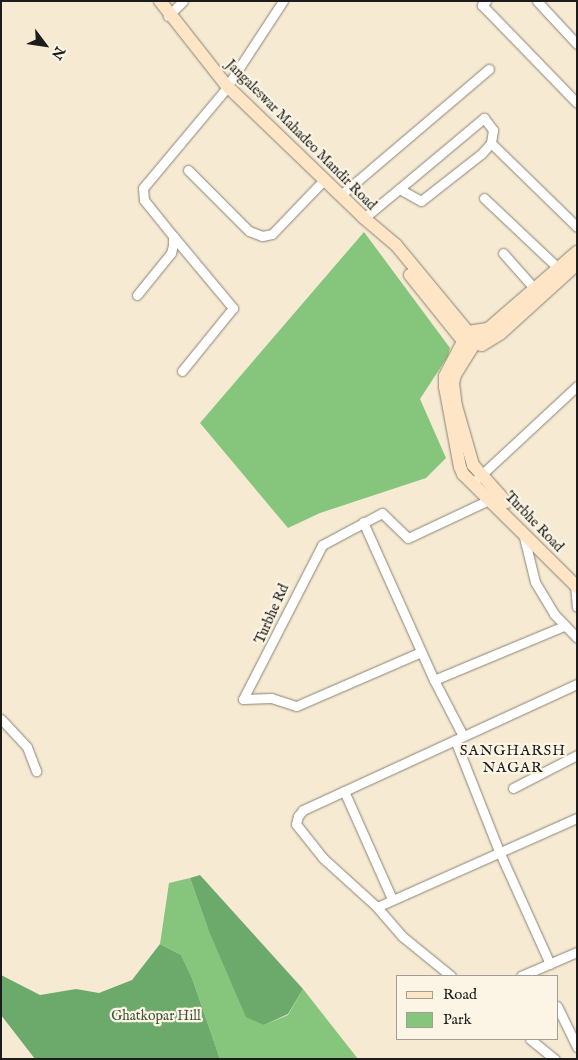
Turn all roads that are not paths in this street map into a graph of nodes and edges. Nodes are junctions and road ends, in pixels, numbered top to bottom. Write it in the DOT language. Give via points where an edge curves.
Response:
graph roads {
  1 [pos="160,1"];
  2 [pos="183,1"];
  3 [pos="283,1"];
  4 [pos="486,1"];
  5 [pos="536,1"];
  6 [pos="168,16"];
  7 [pos="577,44"];
  8 [pos="489,69"];
  9 [pos="226,85"];
  10 [pos="577,102"];
  11 [pos="492,143"];
  12 [pos="188,170"];
  13 [pos="325,179"];
  14 [pos="399,189"];
  15 [pos="342,194"];
  16 [pos="484,198"];
  17 [pos="364,218"];
  18 [pos="577,228"];
  19 [pos="173,236"];
  20 [pos="577,252"];
  21 [pos="503,253"];
  22 [pos="577,264"];
  23 [pos="558,268"];
  24 [pos="535,289"];
  25 [pos="137,295"];
  26 [pos="468,339"];
  27 [pos="182,371"];
  28 [pos="577,386"];
  29 [pos="477,479"];
  30 [pos="491,499"];
  31 [pos="363,522"];
  32 [pos="522,531"];
  33 [pos="576,583"];
  34 [pos="577,607"];
  35 [pos="564,626"];
  36 [pos="577,638"];
  37 [pos="421,652"];
  38 [pos="434,680"];
  39 [pos="577,684"];
  40 [pos="1,719"];
  41 [pos="459,738"];
  42 [pos="577,755"];
  43 [pos="36,771"];
  44 [pos="513,788"];
  45 [pos="344,791"];
  46 [pos="577,818"];
  47 [pos="499,851"];
  48 [pos="392,899"];
  49 [pos="378,907"];
  50 [pos="577,952"];
  51 [pos="550,964"];
  52 [pos="451,975"];
  53 [pos="523,975"];
  54 [pos="558,1008"];
  55 [pos="531,1040"];
  56 [pos="577,1047"];
  57 [pos="555,1059"];
  1 -- 6 [label="main road, Jangaleswar Mahadeo Mandir Road"];
  2 -- 6 [label="street"];
  3 -- 9 [label="street"];
  4 -- 10 [label="street" via="482,5"];
  5 -- 7 [label="street"];
  6 -- 9 [label="main road, Jangaleswar Mahadeo Mandir Road"];
  8 -- 15 [label="street"];
  9 -- 13 [label="main road, Jangaleswar Mahadeo Mandir Road"];
  9 -- 19 [label="street" via="143,188 144,200"];
  11 -- 14 [label="street" via="444,186 421,200"];
  11 -- 14 [label="street" via="493,130 484,118"];
  11 -- 18 [label="street"];
  12 -- 13 [label="street" via="249,231 262,236 272,234"];
  13 -- 15 [label="main road, Jangaleswar Mahadeo Mandir Road"];
  14 -- 17 [label="street"];
  15 -- 17 [label="main road, Jangaleswar Mahadeo Mandir Road"];
  16 -- 23 [label="street"];
  17 -- 26 [label="main road, Jangaleswar Mahadeo Mandir Road" via="396,245"];
  19 -- 25 [label="street" via="171,254"];
  19 -- 27 [label="street" via="233,308"];
  20 -- 23 [label="main road"];
  21 -- 24 [label="street"];
  22 -- 26 [label="main road" via="492,340 482,345"];
  23 -- 24 [label="main road"];
  24 -- 26 [label="main road"];
  26 -- 29 [label="main road" via="446,376 444,387 460,468"];
  28 -- 29 [label="street"];
  29 -- 30 [label="main road, Turbhe Road"];
  29 -- 33 [label="main road"];
  30 -- 31 [label="street, Turbhe Rd" via="408,538 386,514"];
  30 -- 32 [label="main road, Turbhe Road"];
  31 -- 37 [label="street"];
  31 -- 37 [label="street, Turbhe Rd" via="322,544 243,699 271,698 296,706"];
  32 -- 33 [label="main road, Turbhe Road"];
  32 -- 35 [label="street" via="535,582"];
  33 -- 34 [label="street"];
  35 -- 36 [label="street"];
  35 -- 38 [label="street"];
  37 -- 38 [label="street"];
  38 -- 41 [label="street"];
  39 -- 41 [label="street"];
  40 -- 43 [label="street" via="27,747"];
  41 -- 45 [label="street"];
  41 -- 47 [label="street"];
  42 -- 44 [label="street"];
  45 -- 48 [label="street"];
  45 -- 49 [label="street" via="303,810 296,824 323,858"];
  46 -- 47 [label="street"];
  47 -- 48 [label="street"];
  47 -- 51 [label="street"];
  48 -- 49 [label="street"];
  49 -- 52 [label="street" via="402,936"];
  50 -- 51 [label="street"];
  51 -- 53 [label="street"];
  54 -- 56 [label="street"];
  55 -- 57 [label="street"];
}
